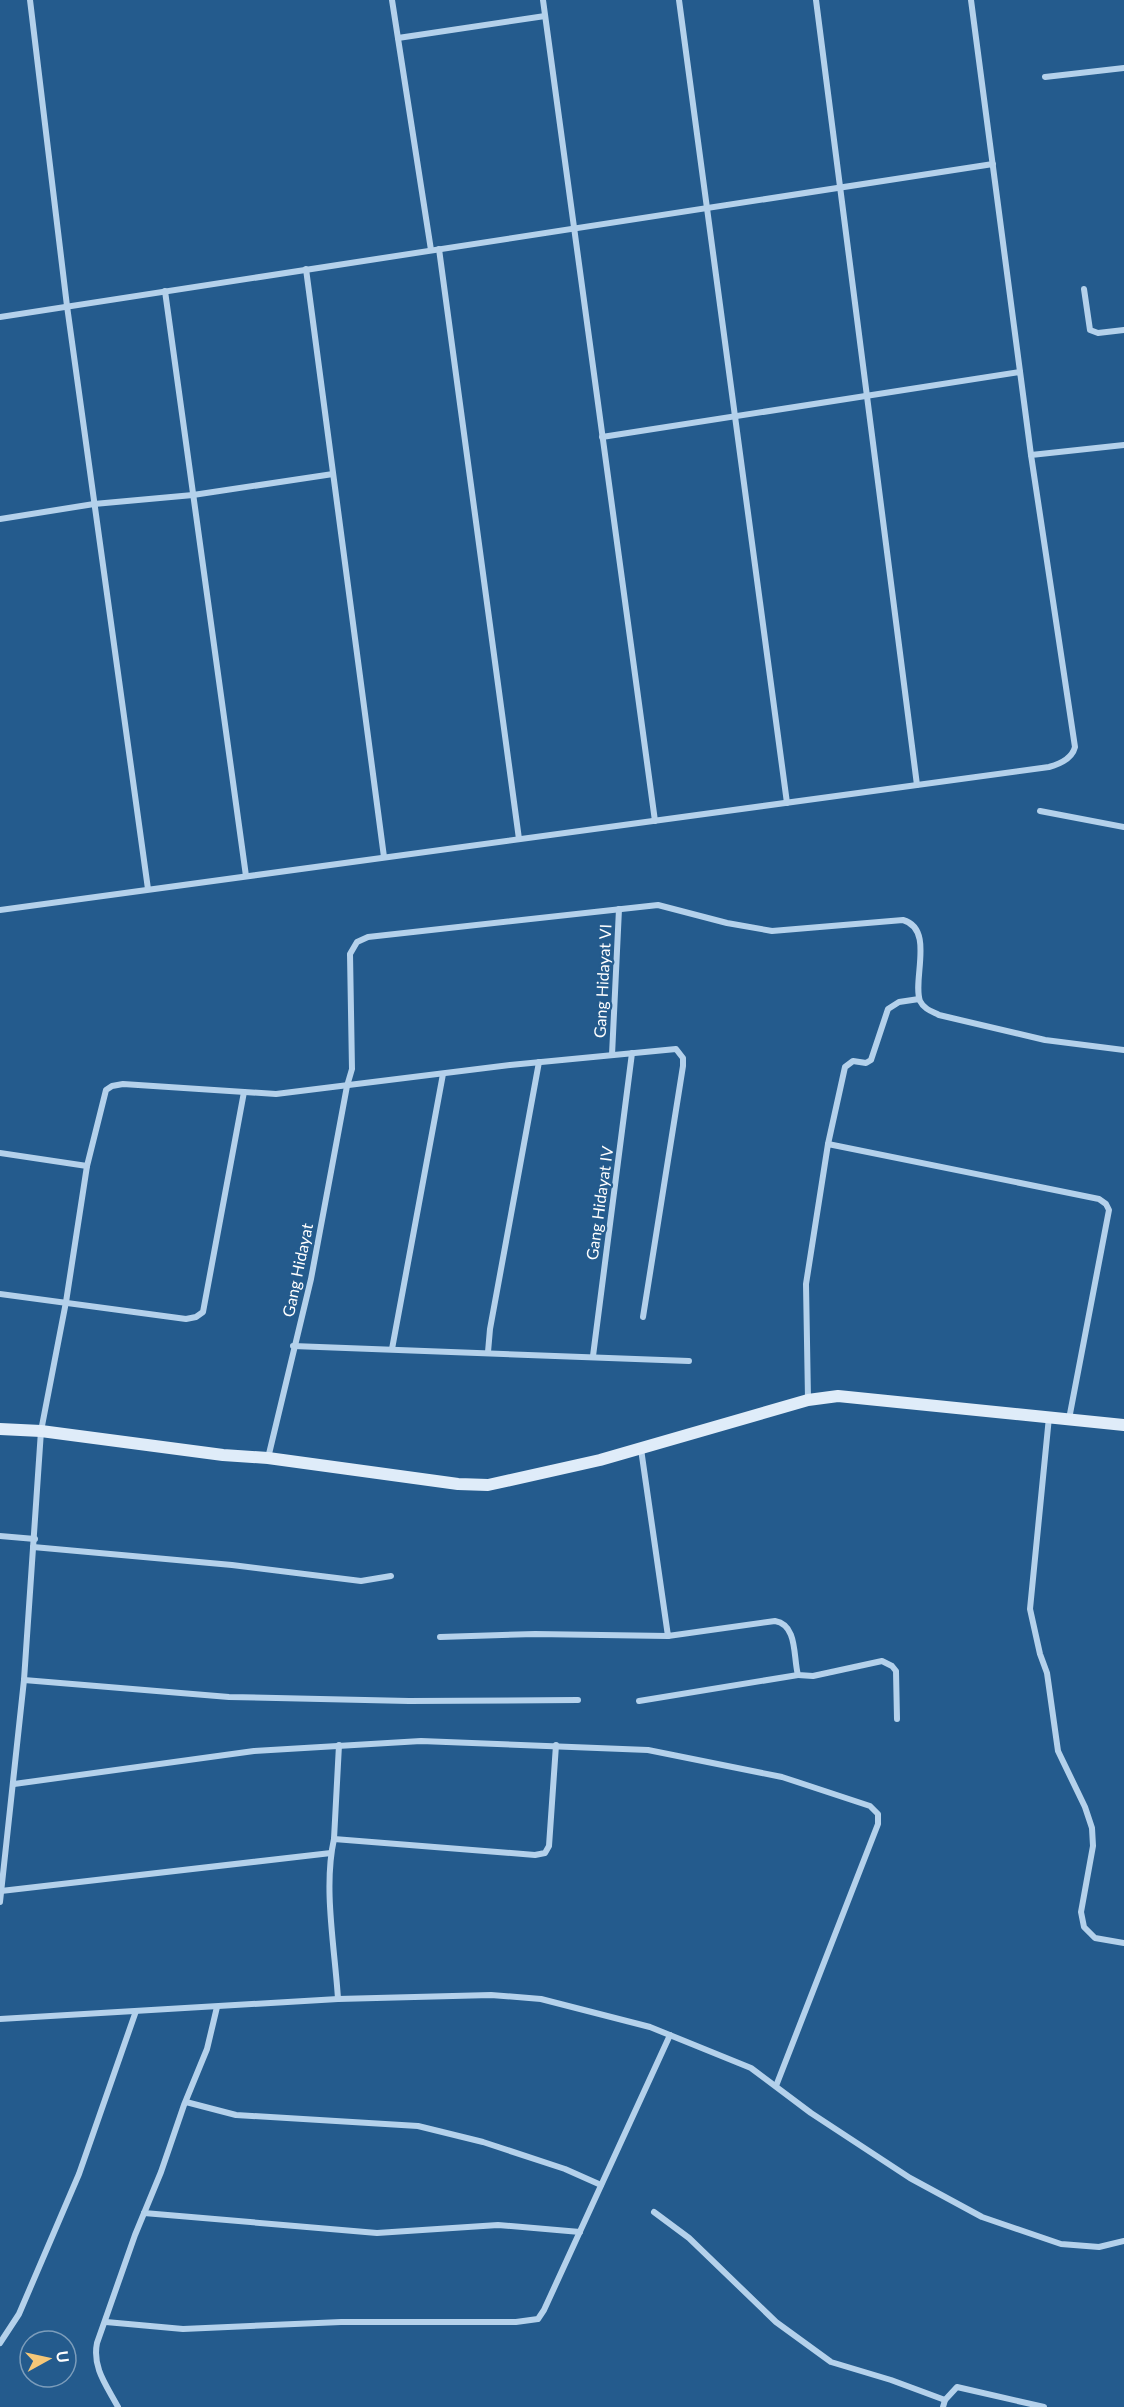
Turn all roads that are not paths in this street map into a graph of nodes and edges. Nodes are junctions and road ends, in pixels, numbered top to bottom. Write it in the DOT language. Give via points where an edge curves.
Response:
graph roads {
  1 [pos="30,0"];
  2 [pos="392,0"];
  3 [pos="543,0"];
  4 [pos="679,0"];
  5 [pos="816,0"];
  6 [pos="971,0"];
  7 [pos="545,16"];
  8 [pos="398,38"];
  9 [pos="1124,68"];
  10 [pos="1045,77"];
  11 [pos="993,165"];
  12 [pos="841,188"];
  13 [pos="707,209"];
  14 [pos="573,229"];
  15 [pos="440,249"];
  16 [pos="430,250"];
  17 [pos="306,269"];
  18 [pos="1084,289"];
  19 [pos="165,291"];
  20 [pos="67,306"];
  21 [pos="0,317"];
  22 [pos="1124,330"];
  23 [pos="1020,372"];
  24 [pos="867,395"];
  25 [pos="735,416"];
  26 [pos="602,436"];
  27 [pos="1124,445"];
  28 [pos="1030,455"];
  29 [pos="333,474"];
  30 [pos="193,495"];
  31 [pos="94,504"];
  32 [pos="0,519"];
  33 [pos="917,785"];
  34 [pos="788,803"];
  35 [pos="1040,811"];
  36 [pos="655,821"];
  37 [pos="1124,827"];
  38 [pos="519,839"];
  39 [pos="384,857"];
  40 [pos="246,876"];
  41 [pos="148,889"];
  42 [pos="619,909"];
  43 [pos="0,910"];
  44 [pos="920,999"];
  45 [pos="1124,1050"];
  46 [pos="632,1053"];
  47 [pos="612,1055"];
  48 [pos="539,1062"];
  49 [pos="443,1074"];
  50 [pos="347,1086"];
  51 [pos="244,1092"];
  52 [pos="828,1144"];
  53 [pos="0,1154"];
  54 [pos="87,1166"];
  55 [pos="0,1294"];
  56 [pos="66,1302"];
  57 [pos="643,1317"];
  58 [pos="293,1346"];
  59 [pos="392,1349"];
  60 [pos="488,1352"];
  61 [pos="592,1356"];
  62 [pos="689,1361"];
  63 [pos="808,1400"];
  64 [pos="1049,1417"];
  65 [pos="1069,1419"];
  66 [pos="1124,1425"];
  67 [pos="0,1429"];
  68 [pos="40,1431"];
  69 [pos="641,1448"];
  70 [pos="268,1458"];
  71 [pos="0,1536"];
  72 [pos="34,1539"];
  73 [pos="33,1547"];
  74 [pos="392,1576"];
  75 [pos="668,1636"];
  76 [pos="440,1637"];
  77 [pos="798,1675"];
  78 [pos="24,1680"];
  79 [pos="578,1700"];
  80 [pos="639,1701"];
  81 [pos="897,1719"];
  82 [pos="339,1745"];
  83 [pos="556,1745"];
  84 [pos="14,1784"];
  85 [pos="334,1839"];
  86 [pos="331,1853"];
  87 [pos="2,1891"];
  88 [pos="0,1902"];
  89 [pos="1124,1943"];
  90 [pos="338,1999"];
  91 [pos="217,2007"];
  92 [pos="136,2011"];
  93 [pos="0,2019"];
  94 [pos="670,2036"];
  95 [pos="776,2086"];
  96 [pos="186,2102"];
  97 [pos="601,2185"];
  98 [pos="654,2212"];
  99 [pos="144,2213"];
  100 [pos="580,2232"];
  101 [pos="1124,2241"];
  102 [pos="106,2322"];
  103 [pos="0,2343"];
  104 [pos="944,2403"];
  105 [pos="118,2407"];
  106 [pos="1044,2407"];
  1 -- 20 [label="street"];
  2 -- 8 [label="street"];
  3 -- 7 [label="street"];
  4 -- 13 [label="street"];
  5 -- 12 [label="street"];
  6 -- 11 [label="street"];
  7 -- 8 [label="street"];
  7 -- 14 [label="street"];
  8 -- 16 [label="street"];
  9 -- 10 [label="street"];
  11 -- 12 [label="street"];
  11 -- 23 [label="street"];
  12 -- 13 [label="street"];
  12 -- 24 [label="street"];
  13 -- 14 [label="street"];
  13 -- 25 [label="street"];
  14 -- 15 [label="street"];
  14 -- 26 [label="street"];
  15 -- 16 [label="street"];
  15 -- 38 [label="street"];
  16 -- 17 [label="street"];
  17 -- 19 [label="street"];
  17 -- 29 [label="street"];
  18 -- 22 [label="street" via="1090,330"];
  19 -- 20 [label="street"];
  19 -- 30 [label="street"];
  20 -- 21 [label="street"];
  20 -- 31 [label="street"];
  23 -- 24 [label="street"];
  23 -- 28 [label="street"];
  24 -- 25 [label="street"];
  24 -- 33 [label="street"];
  25 -- 26 [label="street"];
  25 -- 34 [label="street"];
  26 -- 36 [label="street"];
  27 -- 28 [label="street"];
  28 -- 33 [label="street" via="1074,752 1049,767"];
  29 -- 30 [label="street"];
  29 -- 39 [label="street"];
  30 -- 31 [label="street"];
  30 -- 40 [label="street"];
  31 -- 32 [label="street"];
  31 -- 41 [label="street"];
  33 -- 34 [label="street"];
  34 -- 36 [label="street"];
  35 -- 37 [label="street"];
  36 -- 38 [label="street"];
  38 -- 39 [label="street"];
  39 -- 40 [label="street"];
  40 -- 41 [label="street"];
  41 -- 43 [label="street"];
  42 -- 44 [label="street" via="658,904 771,931 911,922 920,940"];
  42 -- 47 [label="street, Gang Hidayat VI"];
  42 -- 50 [label="street, Gang Hidayat" via="368,937 357,942 350,954 352,1069"];
  44 -- 45 [label="street" via="925,1008 939,1015 1045,1040"];
  44 -- 52 [label="street" via="899,1002 888,1010 871,1060 853,1061 845,1067"];
  46 -- 47 [label="street"];
  46 -- 57 [label="street" via="673,1049 680,1051 683,1058"];
  46 -- 61 [label="street, Gang Hidayat IV"];
  47 -- 48 [label="street"];
  48 -- 49 [label="street"];
  48 -- 60 [label="street"];
  49 -- 50 [label="street"];
  49 -- 59 [label="street"];
  50 -- 51 [label="street" via="276,1094"];
  50 -- 58 [label="street, Gang Hidayat" via="311,1279"];
  51 -- 54 [label="street" via="123,1084 109,1088"];
  51 -- 56 [label="street" via="203,1312 186,1319"];
  52 -- 63 [label="street" via="806,1284"];
  52 -- 65 [label="street" via="1099,1199 1106,1204"];
  53 -- 54 [label="street"];
  54 -- 56 [label="street"];
  55 -- 56 [label="street"];
  56 -- 68 [label="street"];
  58 -- 59 [label="street"];
  58 -- 70 [label="street, Gang Hidayat"];
  59 -- 60 [label="street"];
  60 -- 61 [label="street"];
  61 -- 62 [label="street"];
  63 -- 64 [label="street" via="838,1396"];
  63 -- 69 [label="street"];
  64 -- 65 [label="street"];
  64 -- 89 [label="street" via="1030,1609 1047,1673 1058,1751 1092,1828 1093,1846 1081,1912 1084,1927 1095,1938"];
  65 -- 66 [label="street"];
  67 -- 68 [label="street"];
  68 -- 70 [label="street"];
  68 -- 72 [label="street"];
  69 -- 70 [label="street" via="488,1485"];
  69 -- 75 [label="street"];
  71 -- 72 [label="street"];
  72 -- 73 [label="street"];
  73 -- 74 [label="street" via="361,1581"];
  73 -- 78 [label="street"];
  75 -- 76 [label="street"];
  75 -- 77 [label="street" via="783,1622 791,1632"];
  77 -- 80 [label="street"];
  77 -- 81 [label="street" via="888,1663 896,1671"];
  78 -- 79 [label="street" via="229,1697"];
  78 -- 84 [label="street"];
  82 -- 83 [label="street" via="422,1741"];
  82 -- 84 [label="street" via="254,1751"];
  82 -- 85 [label="street"];
  83 -- 85 [label="street" via="549,1846 544,1853 535,1856"];
  83 -- 95 [label="street" via="660,1752 782,1778 876,1810 878,1824"];
  84 -- 87 [label="street"];
  85 -- 86 [label="street"];
  86 -- 87 [label="street"];
  86 -- 90 [label="street"];
  87 -- 88 [label="street"];
  90 -- 91 [label="street"];
  90 -- 94 [label="street" via="491,1995 541,1999 629,2021"];
  91 -- 92 [label="street"];
  91 -- 96 [label="street" via="207,2049"];
  92 -- 93 [label="street"];
  92 -- 103 [label="street" via="79,2174 19,2314"];
  94 -- 95 [label="street" via="751,2068"];
  94 -- 97 [label="street"];
  95 -- 101 [label="street" via="910,2178 982,2217 1061,2244 1099,2247"];
  96 -- 97 [label="street" via="236,2115 418,2126 483,2142"];
  96 -- 99 [label="street"];
  97 -- 100 [label="street"];
  98 -- 104 [label="street" via="689,2238 776,2322 831,2362 891,2380"];
  99 -- 100 [label="street" via="367,2232 498,2225"];
  99 -- 102 [label="street"];
  100 -- 102 [label="street" via="544,2310 538,2319 527,2322 341,2322 183,2329"];
  102 -- 105 [label="street" via="95,2355 97,2369"];
  104 -- 106 [label="street" via="958,2387"];
}
